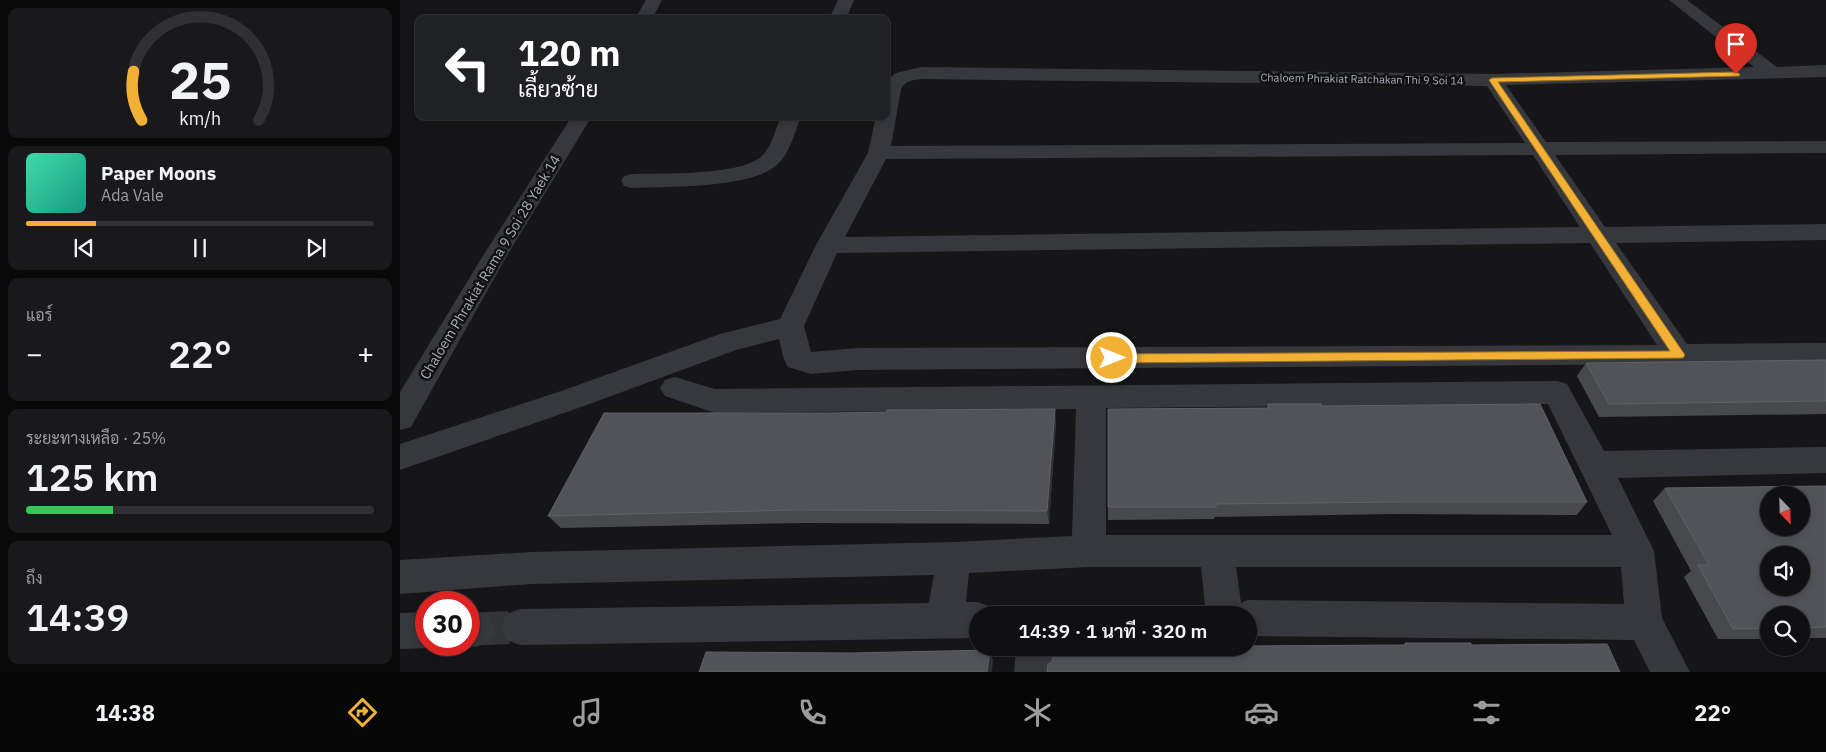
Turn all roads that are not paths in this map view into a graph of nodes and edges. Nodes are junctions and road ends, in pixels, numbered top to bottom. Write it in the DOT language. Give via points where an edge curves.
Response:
graph roads {
  1 [pos="654,0"];
  2 [pos="846,0"];
  3 [pos="1677,0"];
  4 [pos="645,15"];
  5 [pos="839,15"];
  6 [pos="1826,71"];
  7 [pos="1773,73"];
  8 [pos="1492,80"];
  9 [pos="890,94"];
  10 [pos="580,120"];
  11 [pos="789,120"];
  12 [pos="885,120"];
  13 [pos="1826,147"];
  14 [pos="1538,148"];
  15 [pos="879,153"];
  16 [pos="632,181"];
  17 [pos="1826,232"];
  18 [pos="1598,234"];
  19 [pos="828,245"];
  20 [pos="790,326"];
  21 [pos="1826,353"];
  22 [pos="1679,355"];
  23 [pos="675,388"];
  24 [pos="1091,397"];
  25 [pos="400,418"];
  26 [pos="400,457"];
  27 [pos="1826,460"];
  28 [pos="1595,465"];
  29 [pos="1217,550"];
  30 [pos="1089,551"];
  31 [pos="1637,551"];
  32 [pos="954,558"];
  33 [pos="400,577"];
  34 [pos="1223,606"];
  35 [pos="1257,618"];
  36 [pos="961,620"];
  37 [pos="1644,622"];
  38 [pos="520,628"];
  39 [pos="415,630"];
  40 [pos="400,631"];
  41 [pos="1034,656"];
  42 [pos="1033,672"];
  43 [pos="1670,672"];
  1 -- 4 [label="street"];
  2 -- 5 [label="street"];
  3 -- 7 [label="street"];
  6 -- 7 [label="street, Chaloem Phrakiat Ratchakan Thi 9 Soi 14"];
  7 -- 8 [label="street, Chaloem Phrakiat Ratchakan Thi 9 Soi 14"];
  8 -- 9 [label="street, Chaloem Phrakiat Ratchakan Thi 9 Soi 14" via="921,73 898,77 892,84"];
  8 -- 14 [label="street"];
  10 -- 25 [label="street, Chaloem Phrakiat Rama 9 Soi 28 Yaek 14"];
  11 -- 16 [label="street" via="771,160 753,170 728,177"];
  12 -- 15 [label="street"];
  13 -- 14 [label="street"];
  14 -- 15 [label="street"];
  14 -- 18 [label="street"];
  15 -- 19 [label="street"];
  17 -- 18 [label="street"];
  18 -- 19 [label="street"];
  18 -- 22 [label="street"];
  19 -- 20 [label="street"];
  20 -- 22 [label="street" via="798,359 811,363 858,359"];
  20 -- 26 [label="street" via="730,341"];
  21 -- 22 [label="street"];
  23 -- 24 [label="street" via="716,401"];
  24 -- 28 [label="street" via="1556,392"];
  24 -- 30 [label="street"];
  27 -- 28 [label="street"];
  28 -- 31 [label="street"];
  29 -- 30 [label="street"];
  29 -- 31 [label="street"];
  29 -- 34 [label="street"];
  30 -- 32 [label="street"];
  31 -- 37 [label="street"];
  32 -- 33 [label="street" via="531,568"];
  32 -- 36 [label="street"];
  35 -- 37 [label="street"];
  36 -- 38 [label="street"];
  37 -- 43 [label="street"];
  39 -- 40 [label="street"];
  41 -- 42 [label="street"];
}
